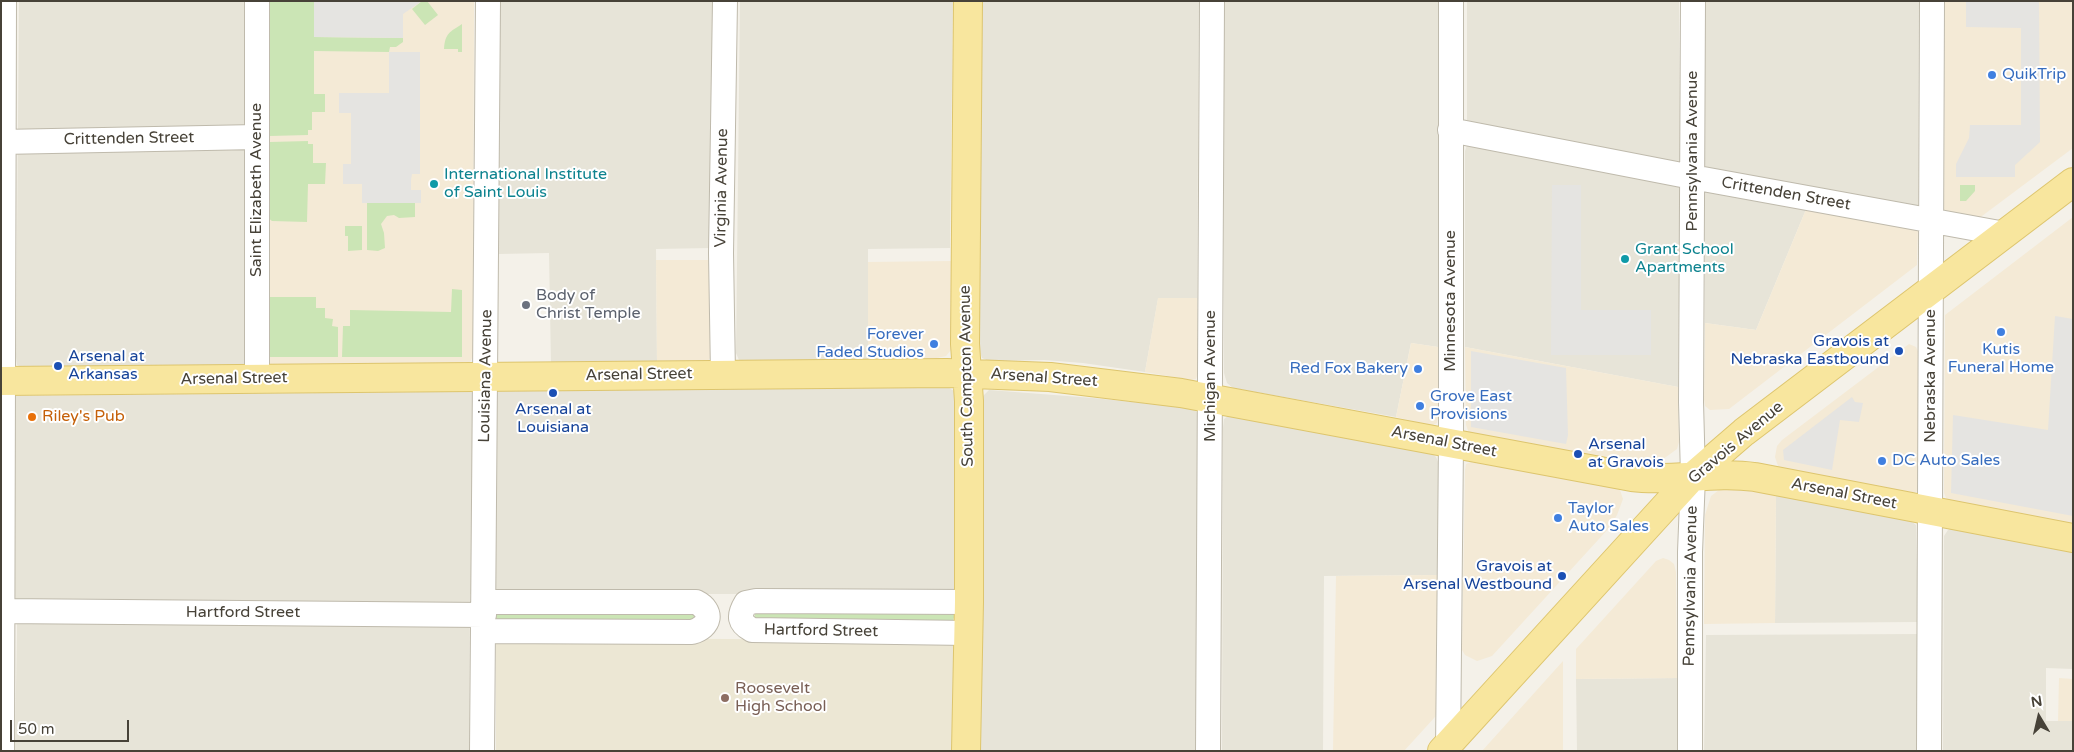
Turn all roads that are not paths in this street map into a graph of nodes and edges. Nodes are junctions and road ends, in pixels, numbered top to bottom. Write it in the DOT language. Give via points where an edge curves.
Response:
graph roads {
  1 [pos="4,1"];
  2 [pos="257,1"];
  3 [pos="488,1"];
  4 [pos="725,1"];
  5 [pos="968,1"];
  6 [pos="1212,1"];
  7 [pos="1451,1"];
  8 [pos="1693,1"];
  9 [pos="1932,1"];
  10 [pos="1450,130"];
  11 [pos="257,137"];
  12 [pos="2,142"];
  13 [pos="1692,177"];
  14 [pos="2073,182"];
  15 [pos="1931,220"];
  16 [pos="2005,234"];
  17 [pos="1932,289"];
  18 [pos="967,373"];
  19 [pos="724,374"];
  20 [pos="486,377"];
  21 [pos="257,378"];
  22 [pos="2,381"];
  23 [pos="1210,398"];
  24 [pos="1451,443"];
  25 [pos="1693,476"];
  26 [pos="1930,510"];
  27 [pos="2073,538"];
  28 [pos="968,602"];
  29 [pos="2,611"];
  30 [pos="484,616"];
  31 [pos="968,632"];
  32 [pos="1446,749"];
  33 [pos="2,751"];
  34 [pos="482,751"];
  35 [pos="966,751"];
  36 [pos="1208,751"];
  37 [pos="1690,751"];
  38 [pos="1929,751"];
  1 -- 12 [label="street"];
  2 -- 11 [label="street, Saint Elizabeth Avenue"];
  3 -- 20 [label="street, Louisiana Avenue"];
  4 -- 19 [label="street, Virginia Avenue"];
  5 -- 18 [label="main road, South Compton Avenue"];
  6 -- 23 [label="street, Michigan Avenue"];
  7 -- 10 [label="street, Minnesota Avenue"];
  8 -- 13 [label="street, Pennsylvania Avenue"];
  9 -- 15 [label="street, Nebraska Avenue"];
  10 -- 13 [label="street, Crittenden Street"];
  10 -- 24 [label="street, Minnesota Avenue"];
  11 -- 12 [label="street, Crittenden Street"];
  11 -- 21 [label="street, Saint Elizabeth Avenue"];
  12 -- 22 [label="street"];
  13 -- 15 [label="street, Crittenden Street"];
  13 -- 25 [label="street, Pennsylvania Avenue"];
  14 -- 16 [label="main road, Gravois Avenue"];
  15 -- 16 [label="street, Crittenden Street"];
  15 -- 17 [label="street, Nebraska Avenue"];
  16 -- 17 [label="main road, Gravois Avenue"];
  17 -- 25 [label="main road, Gravois Avenue" via="1752,426"];
  17 -- 26 [label="street, Nebraska Avenue"];
  18 -- 19 [label="main road, Arsenal Street"];
  18 -- 23 [label="main road, Arsenal Street" via="1050,377"];
  18 -- 28 [label="main road, South Compton Avenue"];
  19 -- 20 [label="main road, Arsenal Street"];
  20 -- 21 [label="main road, Arsenal Street"];
  20 -- 30 [label="street, Louisiana Avenue"];
  21 -- 22 [label="main road, Arsenal Street"];
  22 -- 29 [label="street"];
  23 -- 24 [label="main road, Arsenal Street"];
  23 -- 36 [label="street, Michigan Avenue"];
  24 -- 25 [label="main road, Arsenal Street" via="1632,477"];
  24 -- 32 [label="street, Minnesota Avenue"];
  25 -- 26 [label="main road, Arsenal Street" via="1750,476"];
  25 -- 32 [label="main road, Gravois Avenue"];
  25 -- 37 [label="street, Pennsylvania Avenue"];
  26 -- 27 [label="main road, Arsenal Street"];
  26 -- 38 [label="street, Nebraska Avenue"];
  28 -- 31 [label="main road, South Compton Avenue"];
  28 -- 31 [label="street, Hartford Street" via="756,601 746,603 740,619 743,626 752,630"];
  29 -- 30 [label="street, Hartford Street"];
  29 -- 33 [label="street"];
  30 -- 30 [label="street, Hartford Street" via="692,632 701,630 708,614 704,606 696,602"];
  30 -- 34 [label="street, Louisiana Avenue"];
  31 -- 35 [label="main road, South Compton Avenue"];
}
